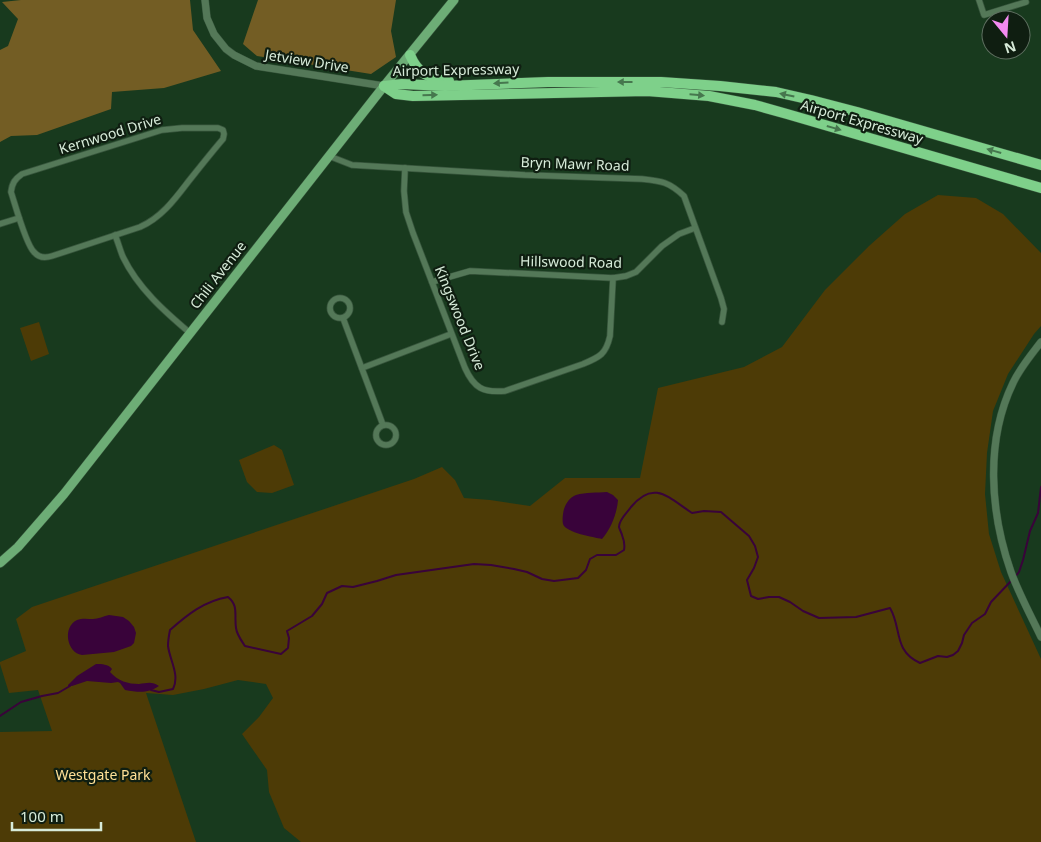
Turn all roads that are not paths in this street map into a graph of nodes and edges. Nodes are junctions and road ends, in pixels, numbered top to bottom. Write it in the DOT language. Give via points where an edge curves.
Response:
graph roads {
  1 [pos="205,0"];
  2 [pos="454,0"];
  3 [pos="979,0"];
  4 [pos="1026,2"];
  5 [pos="410,55"];
  6 [pos="474,85"];
  7 [pos="384,86"];
  8 [pos="329,156"];
  9 [pos="1041,164"];
  10 [pos="404,168"];
  11 [pos="1041,188"];
  12 [pos="19,218"];
  13 [pos="0,224"];
  14 [pos="696,228"];
  15 [pos="116,235"];
  16 [pos="613,278"];
  17 [pos="432,282"];
  18 [pos="343,318"];
  19 [pos="722,322"];
  20 [pos="190,333"];
  21 [pos="451,334"];
  22 [pos="1041,342"];
  23 [pos="362,368"];
  24 [pos="383,426"];
  25 [pos="0,564"];
  26 [pos="1041,637"];
  1 -- 7 [label="street, Jetview Drive" via="207,18 214,34 234,56 256,66"];
  2 -- 5 [label="main road, Chili Avenue"];
  3 -- 4 [label="street" via="984,15"];
  5 -- 6 [label="highway" via="414,65 426,76"];
  5 -- 7 [label="main road, Chili Avenue"];
  6 -- 7 [label="highway, Airport Expressway"];
  9 -- 6 [label="highway, Airport Expressway, one-way" via="776,92 661,82"];
  7 -- 8 [label="main road, Chili Avenue"];
  7 -- 11 [label="highway, Airport Expressway, one-way" via="396,94 414,96 647,91 709,96 755,105"];
  8 -- 10 [label="street, Bryn Mawr Road" via="352,165"];
  8 -- 20 [label="main road, Chili Avenue"];
  10 -- 14 [label="street, Bryn Mawr Road" via="659,181 673,186 684,196"];
  10 -- 17 [label="street, Kingswood Drive" via="406,212"];
  12 -- 13 [label="street"];
  12 -- 15 [label="street, Kernwood Drive" via="32,251 46,258"];
  12 -- 15 [label="street, Kernwood Drive" via="11,192 13,182 22,174 162,130 222,130 223,139 164,210 148,224"];
  14 -- 16 [label="street, Hillswood Road" via="679,234 662,246 636,272"];
  14 -- 19 [label="street, Bryn Mawr Road" via="721,298 724,309"];
  15 -- 20 [label="street" via="122,255 138,280 167,314"];
  16 -- 17 [label="street, Hillswood Road" via="470,271"];
  16 -- 21 [label="street, Kingswood Drive" via="608,344 596,359 584,364 505,391 484,390 474,385"];
  17 -- 21 [label="street, Kingswood Drive"];
  18 -- 23 [label="street"];
  20 -- 25 [label="main road, Chili Avenue" via="64,494"];
  21 -- 23 [label="street"];
  22 -- 26 [label="street" via="1013,382 1007,398 995,447 994,494 1003,546"];
  23 -- 24 [label="street"];
}
